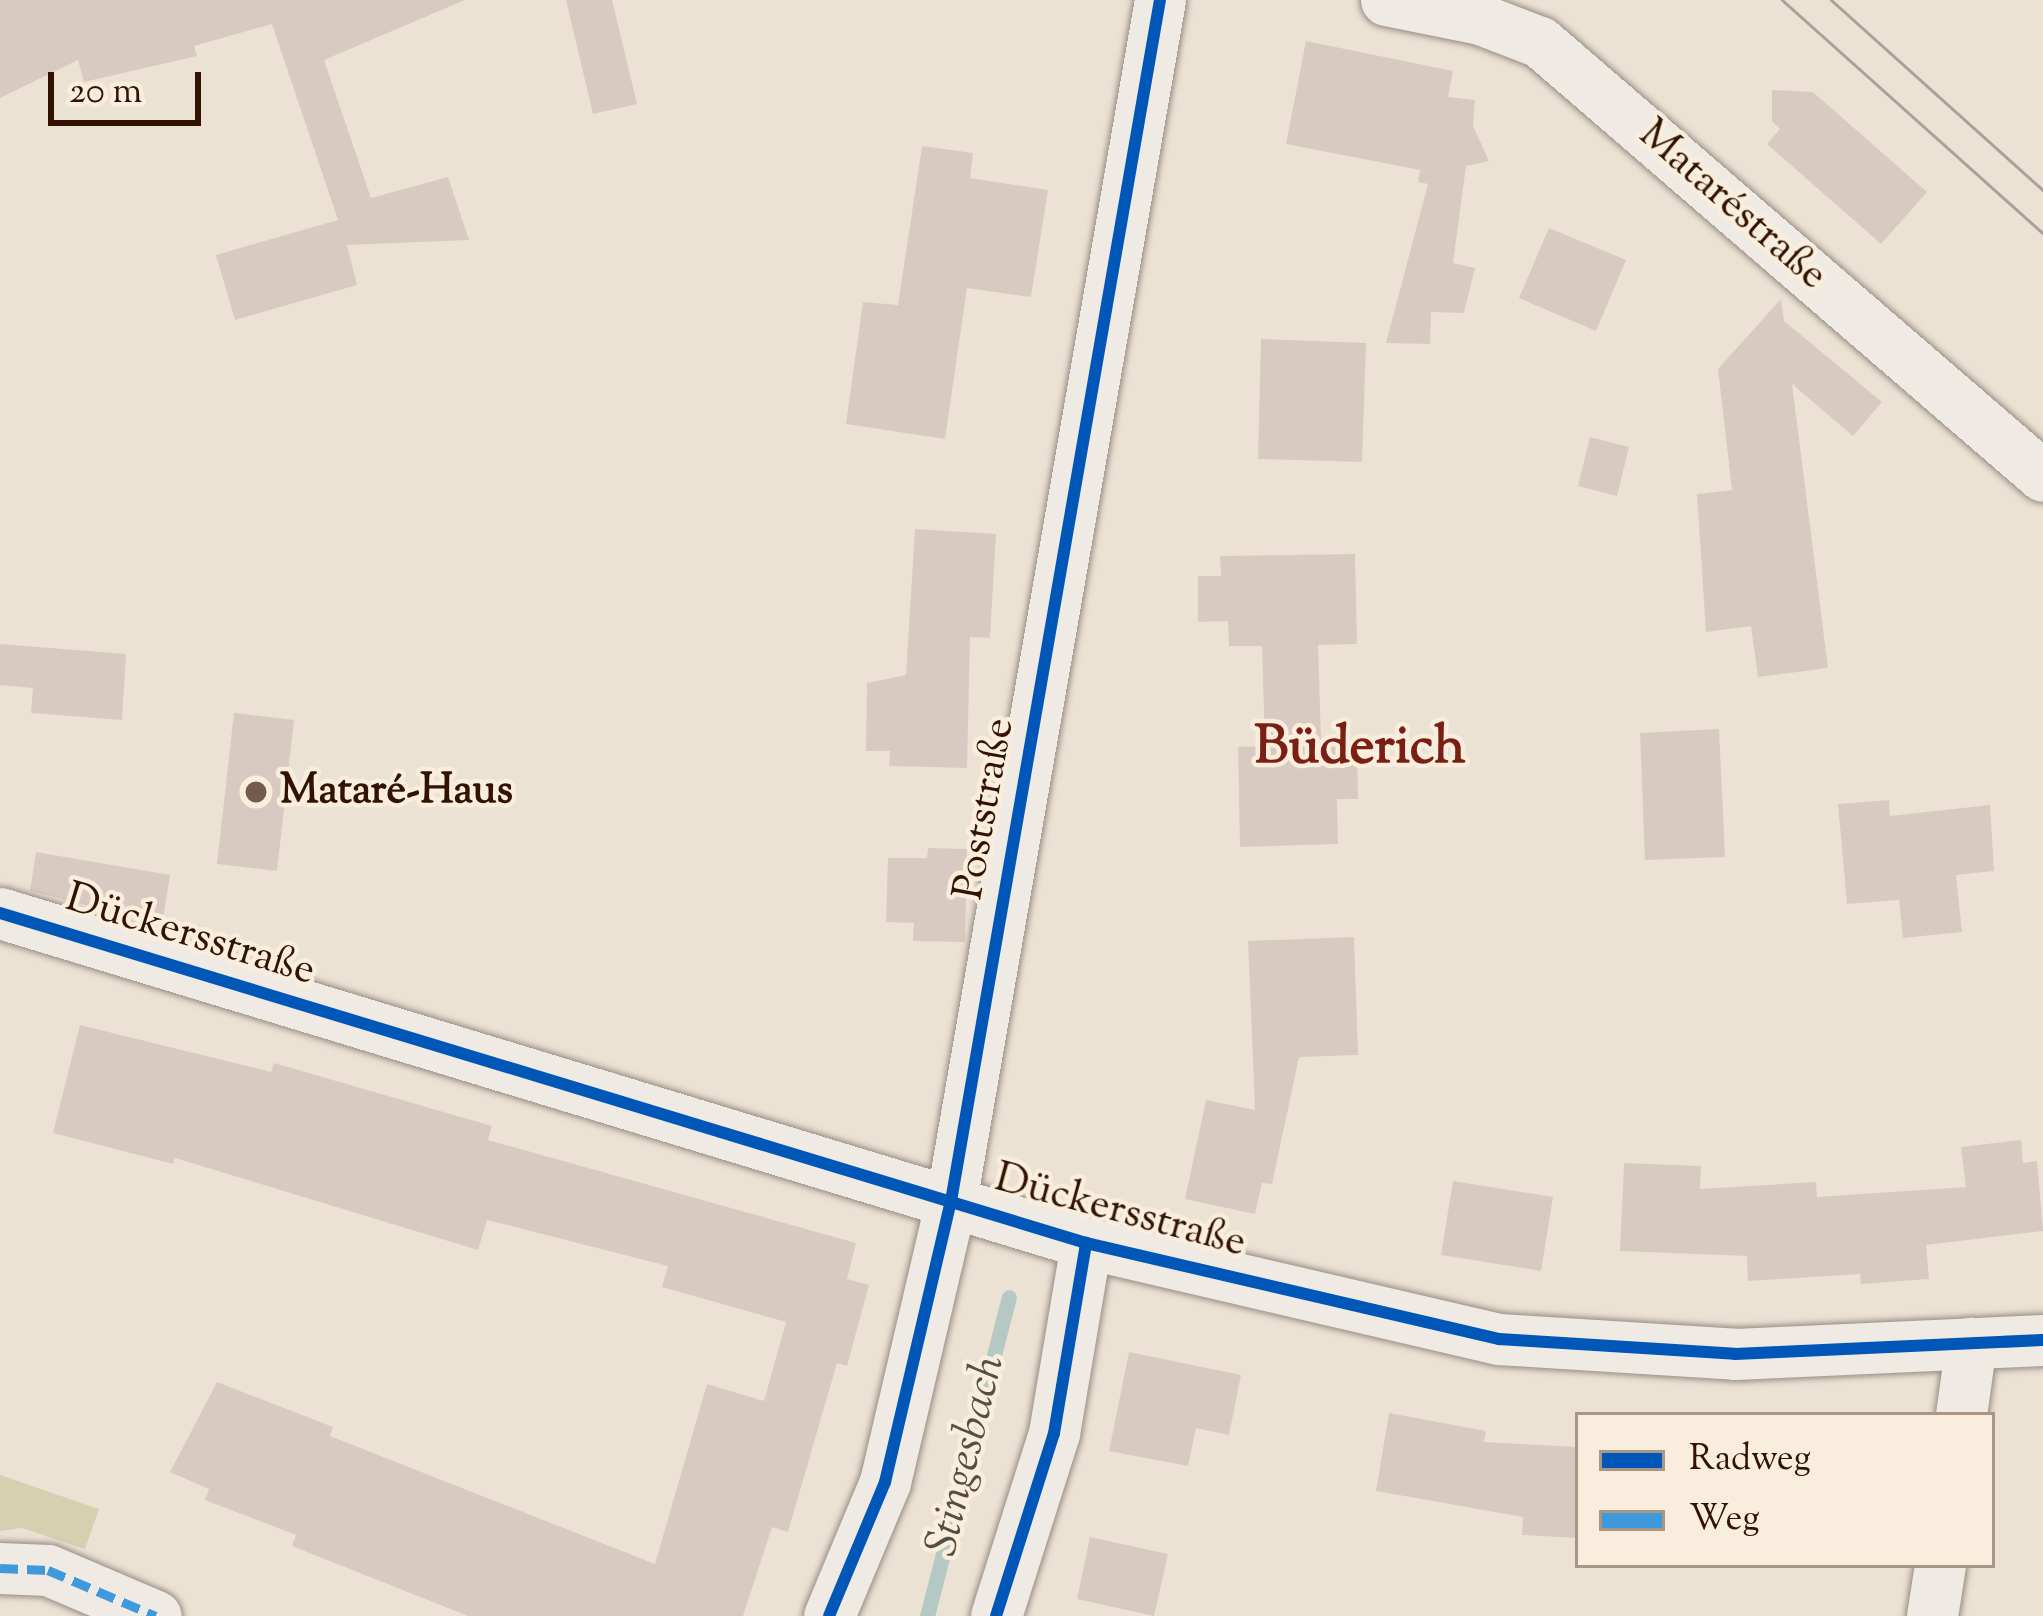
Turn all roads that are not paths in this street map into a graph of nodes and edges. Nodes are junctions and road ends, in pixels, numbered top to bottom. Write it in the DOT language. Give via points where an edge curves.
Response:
graph roads {
  1 [pos="1160,0"];
  2 [pos="1386,0"];
  3 [pos="2043,476"];
  4 [pos="0,913"];
  5 [pos="952,1201"];
  6 [pos="1086,1243"];
  7 [pos="2043,1340"];
  8 [pos="1971,1343"];
  9 [pos="1961,1412"];
  10 [pos="0,1568"];
  11 [pos="1940,1568"];
  12 [pos="156,1616"];
  13 [pos="829,1616"];
  14 [pos="996,1616"];
  15 [pos="1933,1616"];
  1 -- 5 [label="street, Poststraße"];
  2 -- 3 [label="street, Mataréstraße" via="1540,42"];
  4 -- 5 [label="street, Dückersstraße"];
  5 -- 6 [label="street, Dückersstraße"];
  5 -- 13 [label="street, Poststraße" via="885,1482"];
  6 -- 8 [label="street, Dückersstraße" via="1499,1339 1735,1354"];
  6 -- 14 [label="street" via="1054,1433"];
  7 -- 8 [label="street, Dückersstraße"];
  8 -- 9 [label="street"];
  10 -- 12 [label="street" via="48,1570"];
  11 -- 15 [label="street"];
}
